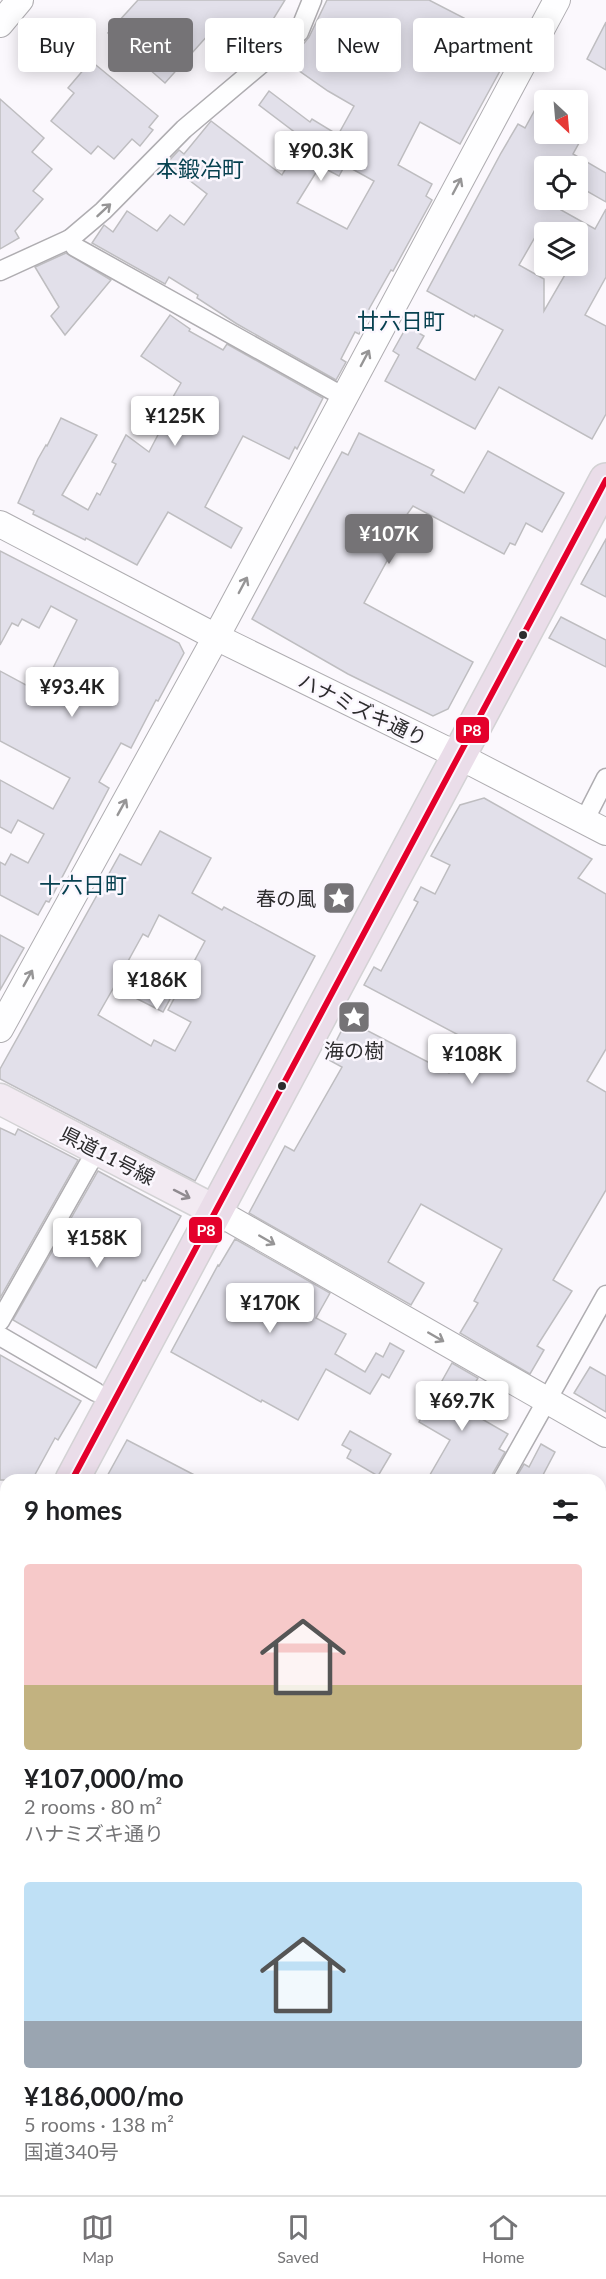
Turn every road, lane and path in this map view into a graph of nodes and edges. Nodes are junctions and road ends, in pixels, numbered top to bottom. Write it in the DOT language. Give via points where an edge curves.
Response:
graph roads {
  1 [pos="20,0"];
  2 [pos="312,0"];
  3 [pos="557,0"];
  4 [pos="0,24"];
  5 [pos="70,239"];
  6 [pos="0,271"];
  7 [pos="344,398"];
  8 [pos="606,480"];
  9 [pos="0,524"];
  10 [pos="216,637"];
  11 [pos="459,756"];
  12 [pos="606,778"];
  13 [pos="595,827"];
  14 [pos="0,1029"];
  15 [pos="0,1099"];
  16 [pos="92,1160"];
  17 [pos="216,1211"];
  18 [pos="606,1295"];
  19 [pos="0,1321"];
  20 [pos="0,1336"];
  21 [pos="96,1392"];
  22 [pos="546,1400"];
  23 [pos="606,1434"];
  24 [pos="75,1474"];
  25 [pos="505,1474"];
  1 -- 4 [label="street"];
  5 -- 2 [label="street, one-way" via="184,129 299,32"];
  7 -- 3 [label="street, one-way"];
  5 -- 6 [label="street"];
  5 -- 7 [label="street" via="75,247"];
  10 -- 7 [label="street, one-way"];
  8 -- 11 [label="highway"];
  9 -- 10 [label="street, ハナミズキ通り"];
  10 -- 11 [label="street, ハナミズキ通り"];
  14 -- 10 [label="street, one-way"];
  11 -- 13 [label="street, ハナミズキ通り"];
  11 -- 17 [label="highway"];
  12 -- 13 [label="street"];
  15 -- 17 [label="main road, 県道11号線, one-way"];
  16 -- 19 [label="street"];
  17 -- 22 [label="street, one-way"];
  17 -- 24 [label="highway"];
  18 -- 22 [label="street"];
  20 -- 21 [label="street"];
  22 -- 23 [label="street"];
  22 -- 25 [label="street"];
}
